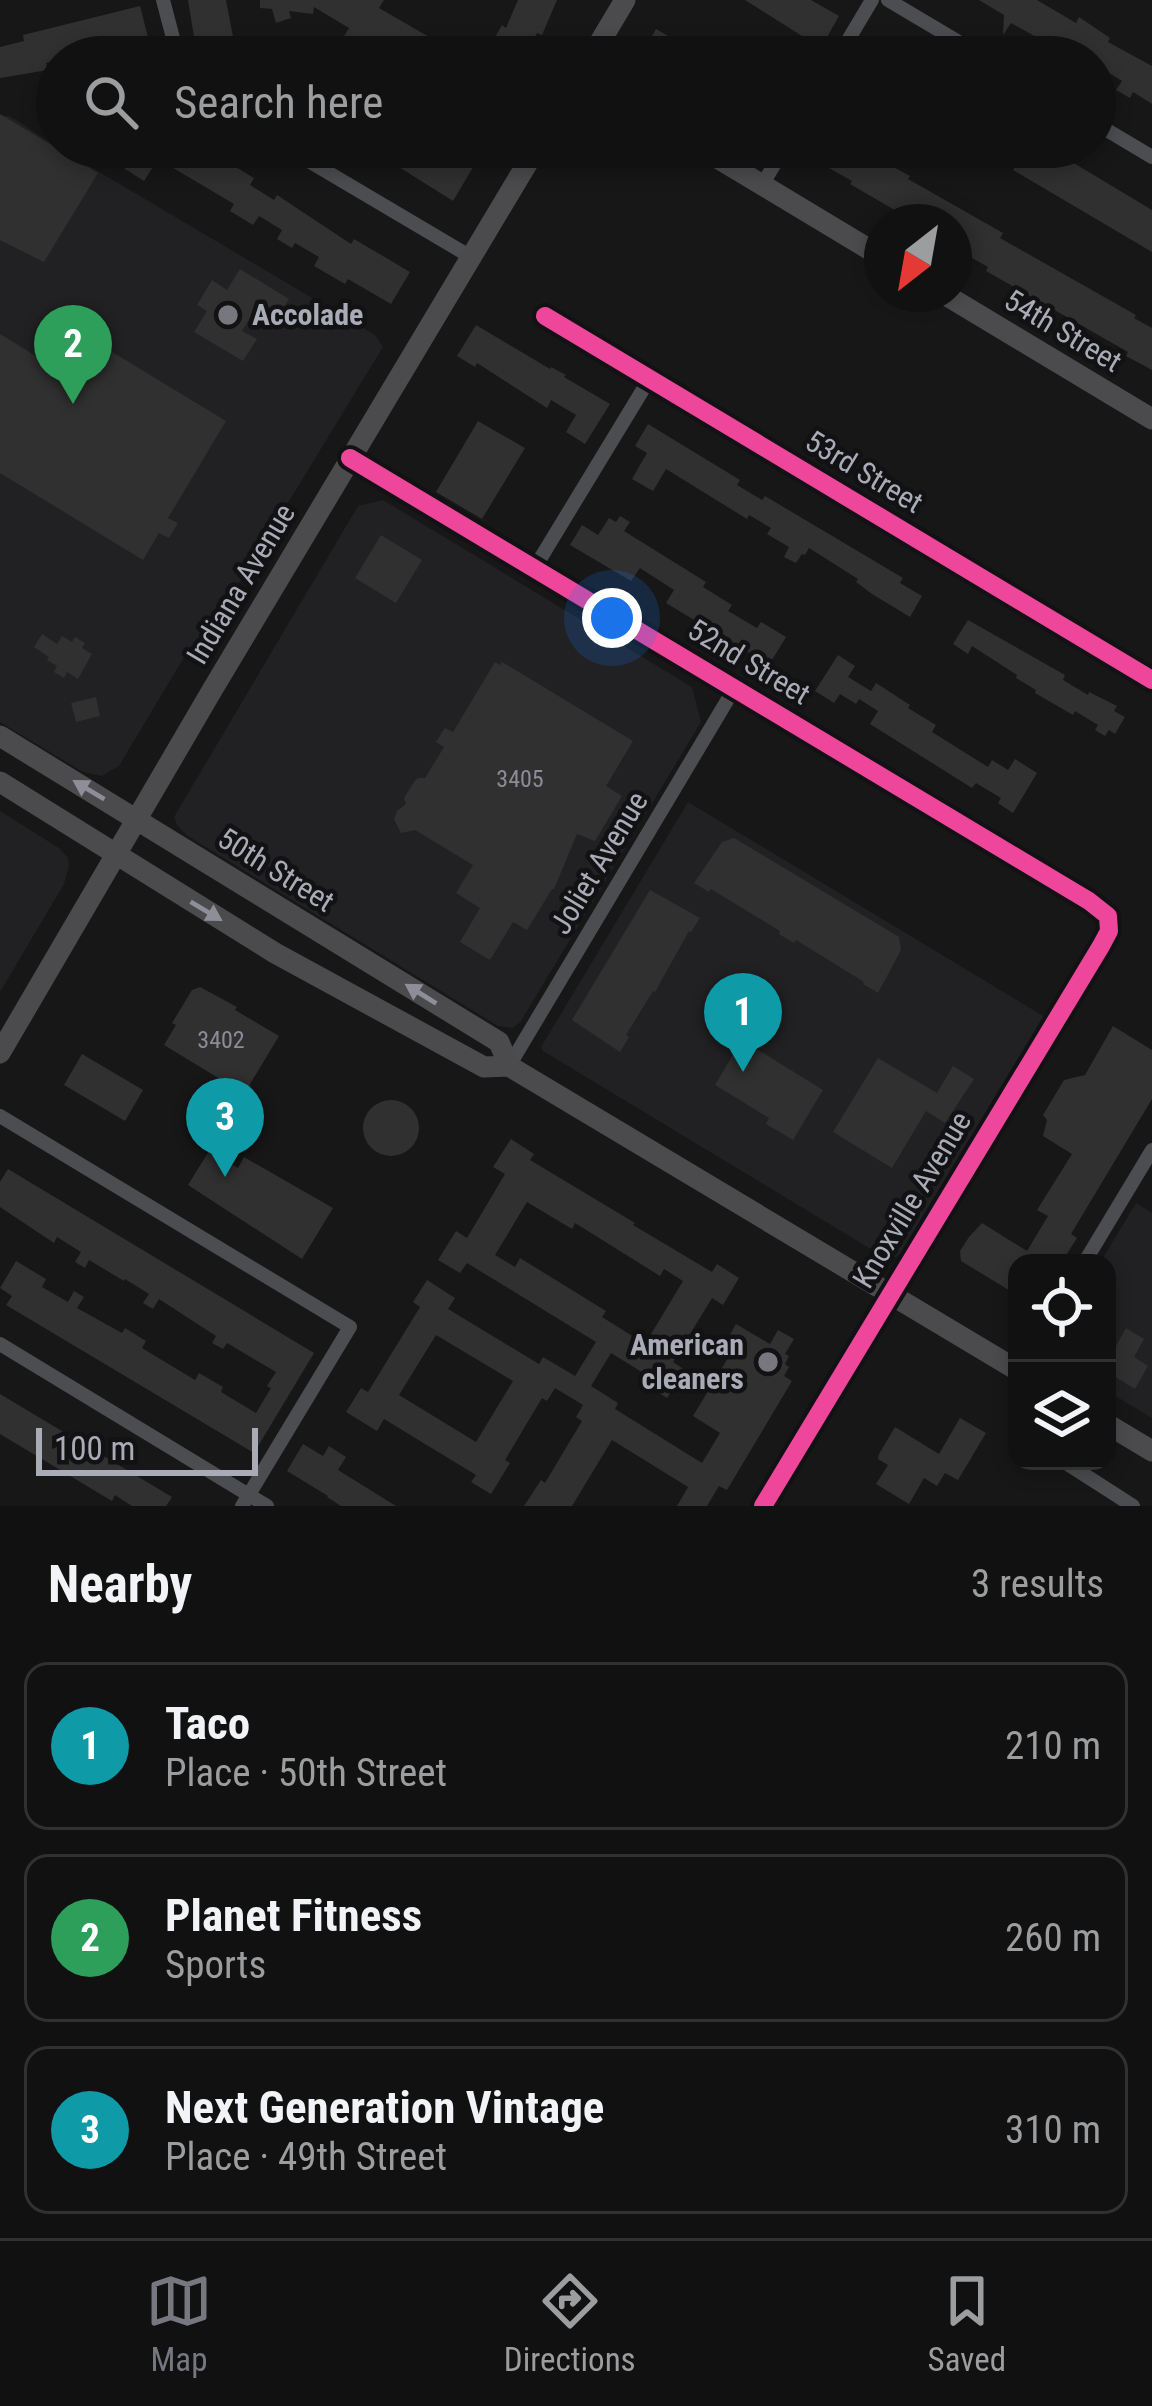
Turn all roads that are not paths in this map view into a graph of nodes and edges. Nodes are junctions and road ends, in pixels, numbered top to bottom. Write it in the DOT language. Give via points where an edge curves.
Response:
graph roads {
  1 [pos="163,0"];
  2 [pos="625,0"];
  3 [pos="872,0"];
  4 [pos="888,0"];
  5 [pos="172,36"];
  6 [pos="604,36"];
  7 [pos="851,36"];
  8 [pos="949,36"];
  9 [pos="1116,136"];
  10 [pos="1152,158"];
  11 [pos="320,168"];
  12 [pos="524,168"];
  13 [pos="734,168"];
  14 [pos="772,168"];
  15 [pos="762,185"];
  16 [pos="864,246"];
  17 [pos="471,257"];
  18 [pos="972,311"];
  19 [pos="545,316"];
  20 [pos="650,378"];
  21 [pos="1152,419"];
  22 [pos="350,458"];
  23 [pos="534,569"];
  24 [pos="1152,680"];
  25 [pos="734,689"];
  26 [pos="0,736"];
  27 [pos="0,782"];
  28 [pos="137,820"];
  29 [pos="117,855"];
  30 [pos="1109,924"];
  31 [pos="0,1053"];
  32 [pos="509,1066"];
  33 [pos="0,1116"];
  34 [pos="1152,1150"];
  35 [pos="1089,1254"];
  36 [pos="890,1294"];
  37 [pos="0,1345"];
  38 [pos="1008,1365"];
  39 [pos="1116,1429"];
  40 [pos="1152,1451"];
  41 [pos="1077,1470"];
  42 [pos="246,1500"];
  43 [pos="267,1506"];
  44 [pos="763,1506"];
  45 [pos="1133,1506"];
  1 -- 5 [label="street"];
  2 -- 6 [label="main road"];
  3 -- 7 [label="street"];
  4 -- 8 [label="street"];
  9 -- 10 [label="street"];
  11 -- 17 [label="street"];
  12 -- 17 [label="main road, Indiana Avenue"];
  13 -- 15 [label="main road"];
  14 -- 15 [label="street"];
  15 -- 16 [label="main road"];
  17 -- 22 [label="main road, Indiana Avenue"];
  18 -- 21 [label="main road, 54th Street"];
  19 -- 20 [label="street, 53rd Street"];
  20 -- 23 [label="street"];
  20 -- 24 [label="street, 53rd Street"];
  22 -- 23 [label="street, 52nd Street"];
  22 -- 28 [label="main road, Indiana Avenue"];
  23 -- 25 [label="street, 52nd Street"];
  25 -- 30 [label="street, 52nd Street" via="1089,901"];
  25 -- 32 [label="street, Joliet Avenue"];
  28 -- 26 [label="main road, 50th Street, one-way"];
  27 -- 29 [label="main road, 50th Street"];
  28 -- 29 [label="main road, Indiana Avenue"];
  32 -- 28 [label="main road, 50th Street, one-way" via="499,1042"];
  29 -- 31 [label="main road, Indiana Avenue"];
  29 -- 32 [label="main road, 50th Street, one-way" via="484,1067"];
  30 -- 36 [label="street, Knoxville Avenue"];
  32 -- 36 [label="main road, 50th Street"];
  33 -- 42 [label="street" via="350,1327"];
  34 -- 35 [label="street"];
  36 -- 38 [label="main road, 50th Street"];
  36 -- 44 [label="street, Knoxville Avenue"];
  37 -- 42 [label="street"];
  39 -- 40 [label="main road"];
  41 -- 45 [label="street"];
  42 -- 43 [label="street"];
}
